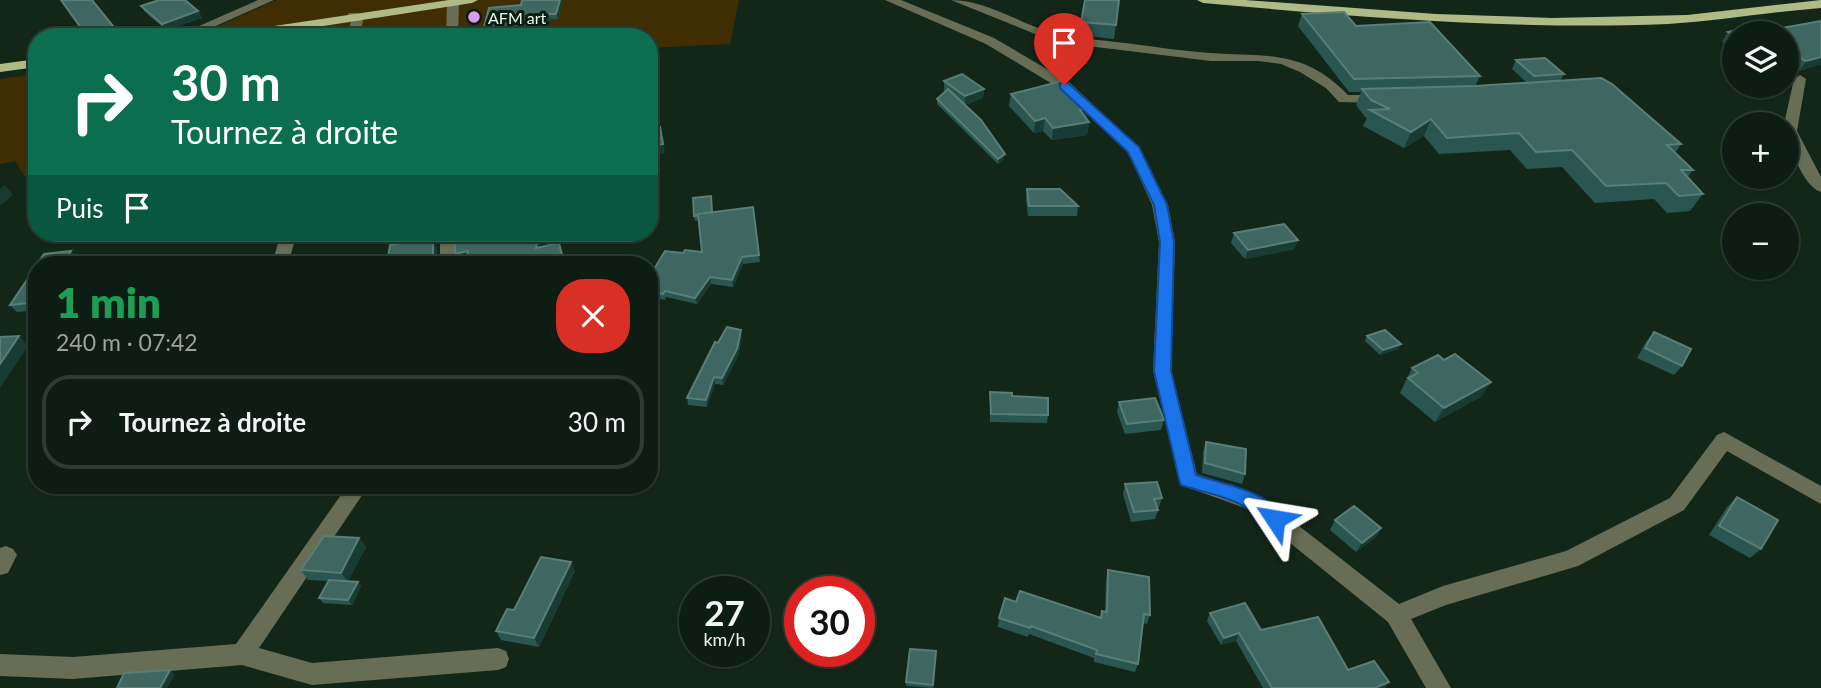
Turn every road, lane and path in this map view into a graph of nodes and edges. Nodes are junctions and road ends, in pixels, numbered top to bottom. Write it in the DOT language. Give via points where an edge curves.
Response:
graph roads {
  1 [pos="268,0"];
  2 [pos="472,0"];
  3 [pos="891,0"];
  4 [pos="957,0"];
  5 [pos="1203,0"];
  6 [pos="453,3"];
  7 [pos="1821,4"];
  8 [pos="353,16"];
  9 [pos="201,28"];
  10 [pos="281,28"];
  11 [pos="355,28"];
  12 [pos="453,28"];
  13 [pos="28,64"];
  14 [pos="0,68"];
  15 [pos="1800,79"];
  16 [pos="1389,99"];
  17 [pos="1821,187"];
  18 [pos="353,494"];
  19 [pos="1821,496"];
  20 [pos="1396,615"];
  21 [pos="242,654"];
  22 [pos="498,659"];
  23 [pos="0,665"];
  24 [pos="308,681"];
  25 [pos="1439,688"];
  1 -- 9 [label="street"];
  2 -- 6 [label="main road"];
  3 -- 20 [label="street" via="990,41 1064,85 1134,150 1160,205 1167,242 1163,371 1188,479 1255,503"];
  4 -- 16 [label="street" via="1055,38 1284,61 1331,85 1344,99"];
  5 -- 7 [label="main road" via="1455,20 1535,21 1670,20"];
  6 -- 8 [label="main road"];
  6 -- 12 [label="street"];
  8 -- 10 [label="main road"];
  8 -- 11 [label="street"];
  13 -- 14 [label="main road"];
  15 -- 17 [label="street" via="1790,131"];
  18 -- 21 [label="street"];
  19 -- 20 [label="street" via="1724,440 1677,504 1572,559 1443,596"];
  20 -- 25 [label="street"];
  21 -- 23 [label="street" via="73,668"];
  21 -- 24 [label="street"];
  22 -- 24 [label="street"];
}
